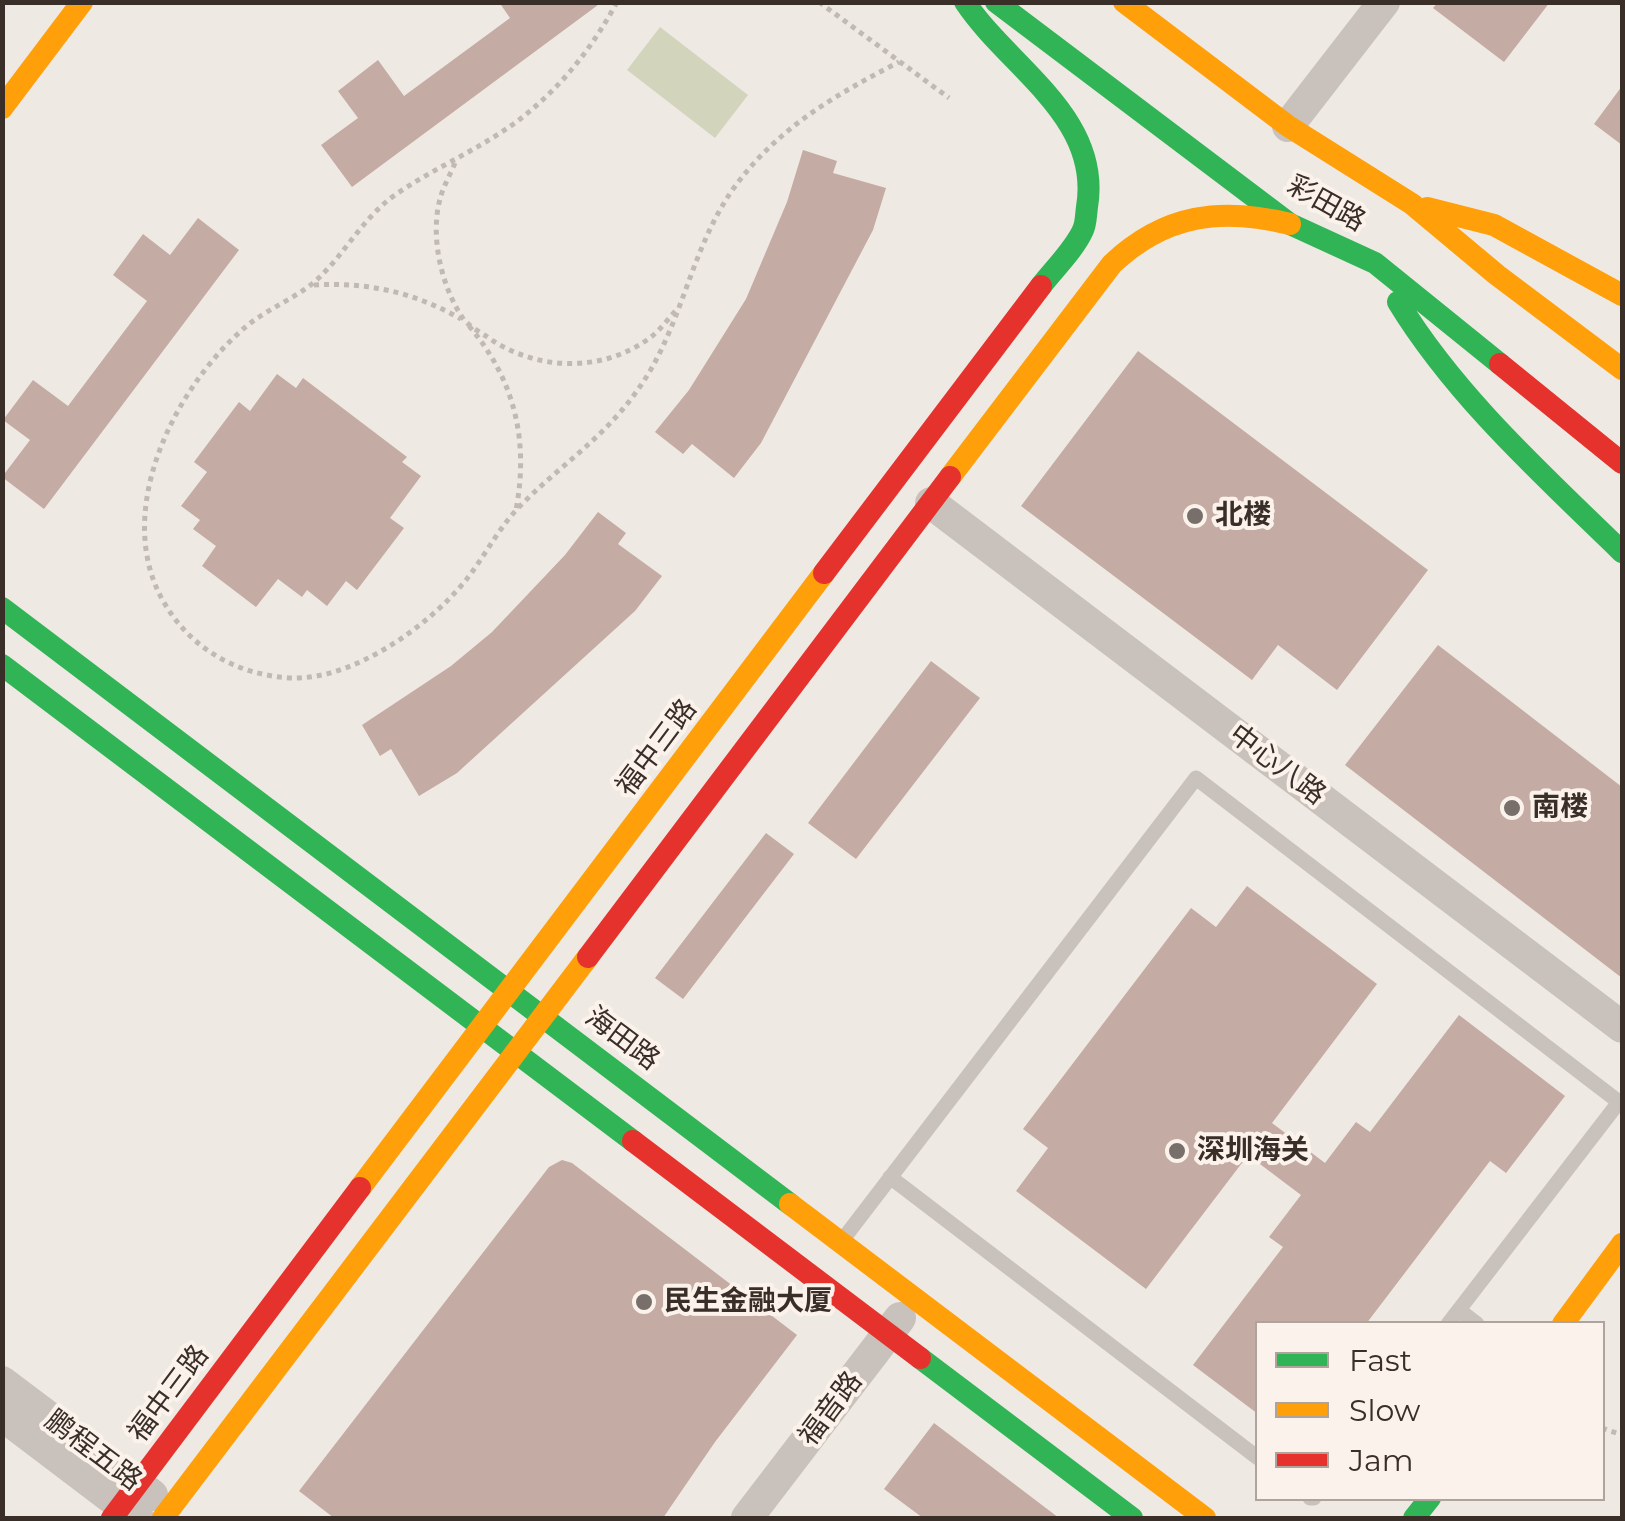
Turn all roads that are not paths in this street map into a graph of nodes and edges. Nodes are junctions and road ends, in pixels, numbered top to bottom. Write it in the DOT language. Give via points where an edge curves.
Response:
graph roads {
  1 [pos="82,2"];
  2 [pos="965,2"];
  3 [pos="996,2"];
  4 [pos="1124,2"];
  5 [pos="1384,2"];
  6 [pos="2,108"];
  7 [pos="1288,126"];
  8 [pos="1412,204"];
  9 [pos="1290,224"];
  10 [pos="1375,264"];
  11 [pos="1622,295"];
  12 [pos="1622,369"];
  13 [pos="1622,464"];
  14 [pos="931,503"];
  15 [pos="1622,552"];
  16 [pos="2,608"];
  17 [pos="2,665"];
  18 [pos="510,992"];
  19 [pos="542,1017"];
  20 [pos="1622,1026"];
  21 [pos="483,1028"];
  22 [pos="515,1053"];
  23 [pos="890,1177"];
  24 [pos="1622,1244"];
  25 [pos="827,1260"];
  26 [pos="915,1298"];
  27 [pos="1459,1310"];
  28 [pos="1450,1321"];
  29 [pos="1473,1321"];
  30 [pos="1564,1321"];
  31 [pos="888,1334"];
  32 [pos="2,1382"];
  33 [pos="2,1415"];
  34 [pos="1255,1456"];
  35 [pos="128,1507"];
  36 [pos="172,1515"];
  37 [pos="747,1518"];
  38 [pos="1132,1518"];
  39 [pos="1206,1518"];
  1 -- 6 [label="street"];
  2 -- 18 [label="street, 福中三路" via="1077,130 1090,181 1084,230"];
  3 -- 9 [label="street, 彩田路"];
  4 -- 7 [label="street, 彩田路"];
  5 -- 7 [label="street"];
  7 -- 8 [label="street, 彩田路"];
  8 -- 11 [label="street" via="1494,226"];
  8 -- 12 [label="street, 彩田路"];
  9 -- 10 [label="street, 彩田路"];
  9 -- 14 [label="street" via="1209,215 1171,224 1123,251"];
  10 -- 13 [label="street, 彩田路"];
  10 -- 15 [label="street" via="1424,344"];
  14 -- 19 [label="street"];
  14 -- 20 [label="street, 中心八路"];
  16 -- 18 [label="street, 海田路"];
  17 -- 21 [label="street, 海田路"];
  18 -- 19 [label="street, 海田路"];
  18 -- 21 [label="street, 福中三路"];
  19 -- 22 [label="street"];
  19 -- 25 [label="street, 海田路"];
  21 -- 22 [label="street, 海田路"];
  21 -- 35 [label="street, 福中三路"];
  22 -- 25 [label="street, 海田路"];
  22 -- 36 [label="street"];
  23 -- 25 [label="lane"];
  23 -- 27 [label="lane" via="1196,778 1618,1102"];
  23 -- 34 [label="lane"];
  24 -- 30 [label="street"];
  25 -- 26 [label="street, 海田路"];
  25 -- 31 [label="street, 海田路"];
  26 -- 31 [label="street, 福音路"];
  26 -- 39 [label="street, 海田路"];
  27 -- 28 [label="lane"];
  27 -- 29 [label="lane"];
  31 -- 37 [label="street, 福音路"];
  31 -- 38 [label="street, 海田路"];
  32 -- 35 [label="street, 鹏程五路"];
  33 -- 35 [label="street, 鹏程五路"];
  35 -- 36 [label="street, 鹏程五路"];
}
